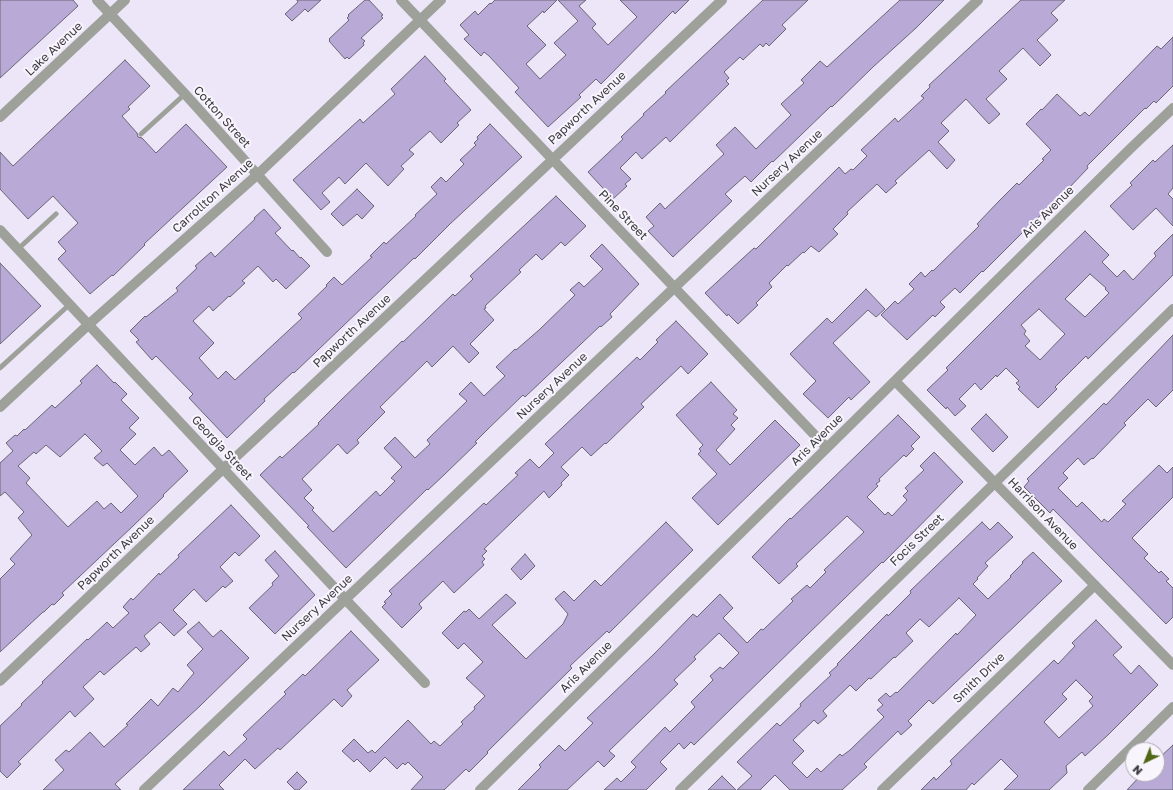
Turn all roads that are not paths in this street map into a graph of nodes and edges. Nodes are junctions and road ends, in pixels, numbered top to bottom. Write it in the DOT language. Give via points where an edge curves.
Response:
graph roads {
  1 [pos="97,0"];
  2 [pos="125,0"];
  3 [pos="401,0"];
  4 [pos="441,0"];
  5 [pos="722,0"];
  6 [pos="978,0"];
  7 [pos="110,14"];
  8 [pos="420,19"];
  9 [pos="185,94"];
  10 [pos="1173,108"];
  11 [pos="0,117"];
  12 [pos="141,134"];
  13 [pos="552,159"];
  14 [pos="257,174"];
  15 [pos="56,214"];
  16 [pos="0,230"];
  17 [pos="18,249"];
  18 [pos="327,252"];
  19 [pos="674,288"];
  20 [pos="69,305"];
  21 [pos="1173,309"];
  22 [pos="88,325"];
  23 [pos="0,368"];
  24 [pos="895,381"];
  25 [pos="0,407"];
  26 [pos="827,448"];
  27 [pos="223,469"];
  28 [pos="995,483"];
  29 [pos="1095,585"];
  30 [pos="345,600"];
  31 [pos="1173,665"];
  32 [pos="0,681"];
  33 [pos="425,683"];
  34 [pos="1173,707"];
  35 [pos="144,790"];
  36 [pos="480,790"];
  37 [pos="680,790"];
  38 [pos="882,790"];
  39 [pos="1088,790"];
  1 -- 7 [label="street, Cotton Street"];
  2 -- 7 [label="street, Lake Avenue"];
  3 -- 8 [label="street, Pine Street"];
  4 -- 8 [label="street, Carrollton Avenue"];
  5 -- 13 [label="street, Papworth Avenue"];
  6 -- 19 [label="street, Nursery Avenue"];
  7 -- 9 [label="street, Cotton Street"];
  7 -- 11 [label="street, Lake Avenue"];
  8 -- 13 [label="street, Pine Street"];
  8 -- 14 [label="street, Carrollton Avenue"];
  9 -- 12 [label="lane"];
  9 -- 14 [label="street, Cotton Street"];
  10 -- 24 [label="street, Aris Avenue"];
  13 -- 19 [label="street, Pine Street"];
  13 -- 27 [label="street, Papworth Avenue"];
  14 -- 18 [label="street, Cotton Street"];
  14 -- 22 [label="street, Carrollton Avenue"];
  15 -- 17 [label="lane"];
  16 -- 17 [label="street, Georgia Street"];
  17 -- 20 [label="street, Georgia Street"];
  19 -- 26 [label="street, Pine Street"];
  19 -- 30 [label="street, Nursery Avenue"];
  20 -- 22 [label="street, Georgia Street"];
  20 -- 23 [label="lane"];
  21 -- 28 [label="street, Focis Street"];
  22 -- 25 [label="street, Carrollton Avenue"];
  22 -- 27 [label="street, Georgia Street"];
  24 -- 26 [label="street, Aris Avenue"];
  24 -- 28 [label="street, Harrison Avenue"];
  26 -- 36 [label="street, Aris Avenue"];
  27 -- 30 [label="street, Georgia Street"];
  27 -- 32 [label="street, Papworth Avenue"];
  28 -- 29 [label="street, Harrison Avenue"];
  28 -- 37 [label="street, Focis Street"];
  29 -- 31 [label="street, Harrison Avenue"];
  29 -- 38 [label="street, Smith Drive"];
  30 -- 33 [label="street, Georgia Street"];
  30 -- 35 [label="street, Nursery Avenue"];
  34 -- 39 [label="street"];
}
